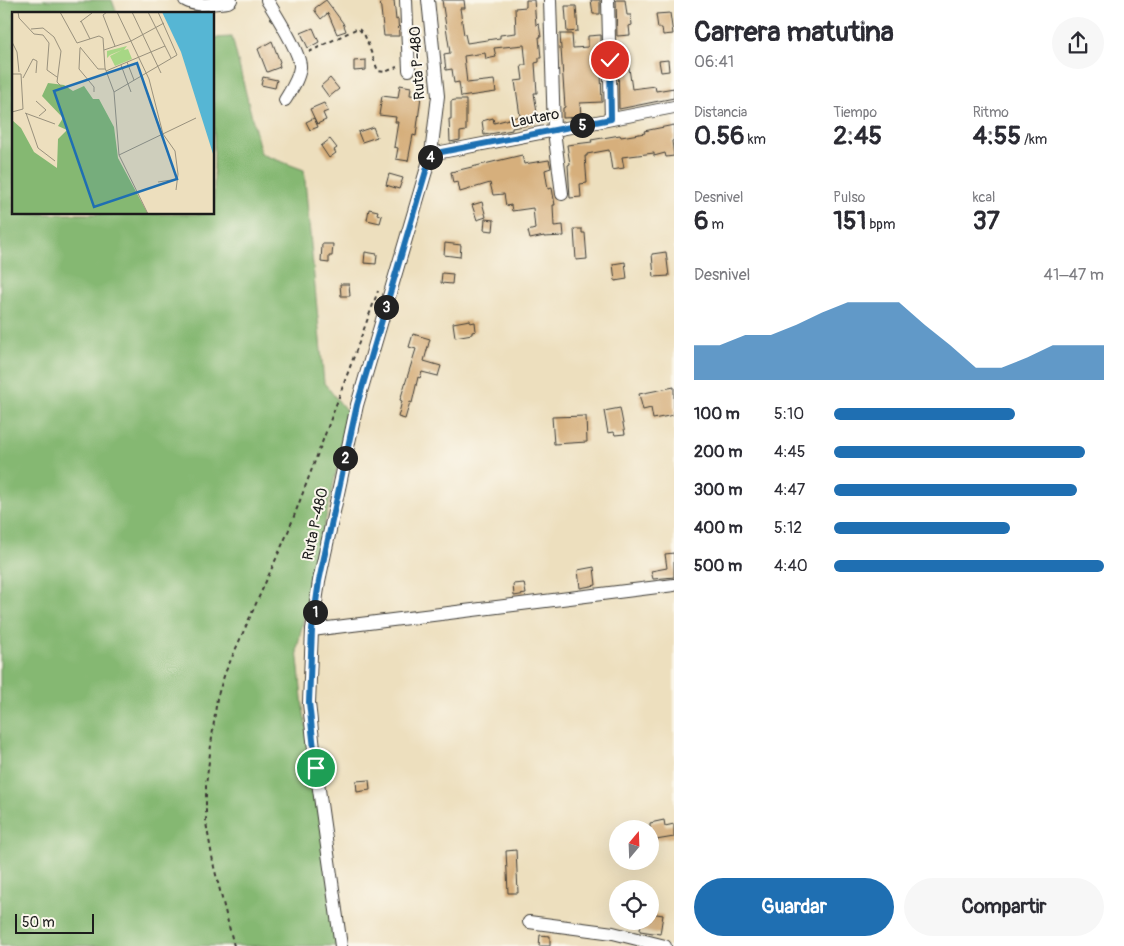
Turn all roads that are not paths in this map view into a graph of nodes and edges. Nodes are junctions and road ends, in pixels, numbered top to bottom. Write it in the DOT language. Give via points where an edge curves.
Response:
graph roads {
  1 [pos="185,0"];
  2 [pos="231,0"];
  3 [pos="267,0"];
  4 [pos="406,0"];
  5 [pos="428,0"];
  6 [pos="550,0"];
  7 [pos="608,0"];
  8 [pos="409,66"];
  9 [pos="285,100"];
  10 [pos="674,107"];
  11 [pos="611,119"];
  12 [pos="554,131"];
  13 [pos="431,154"];
  14 [pos="562,194"];
  15 [pos="674,586"];
  16 [pos="312,630"];
  17 [pos="529,922"];
  18 [pos="341,946"];
  19 [pos="665,946"];
  1 -- 2 [label="street" via="198,5"];
  3 -- 9 [label="street" via="300,64"];
  4 -- 8 [label="street"];
  5 -- 13 [label="street, Ruta P-480" via="438,96"];
  6 -- 12 [label="street"];
  7 -- 11 [label="street"];
  10 -- 11 [label="street, Lautaro"];
  11 -- 12 [label="street, Lautaro"];
  12 -- 13 [label="street, Lautaro"];
  12 -- 14 [label="street"];
  13 -- 16 [label="street, Ruta P-480" via="357,405 319,581"];
  15 -- 16 [label="street"];
  16 -- 18 [label="street, Ruta P-480" via="309,702"];
  17 -- 19 [label="street" via="613,932"];
}
